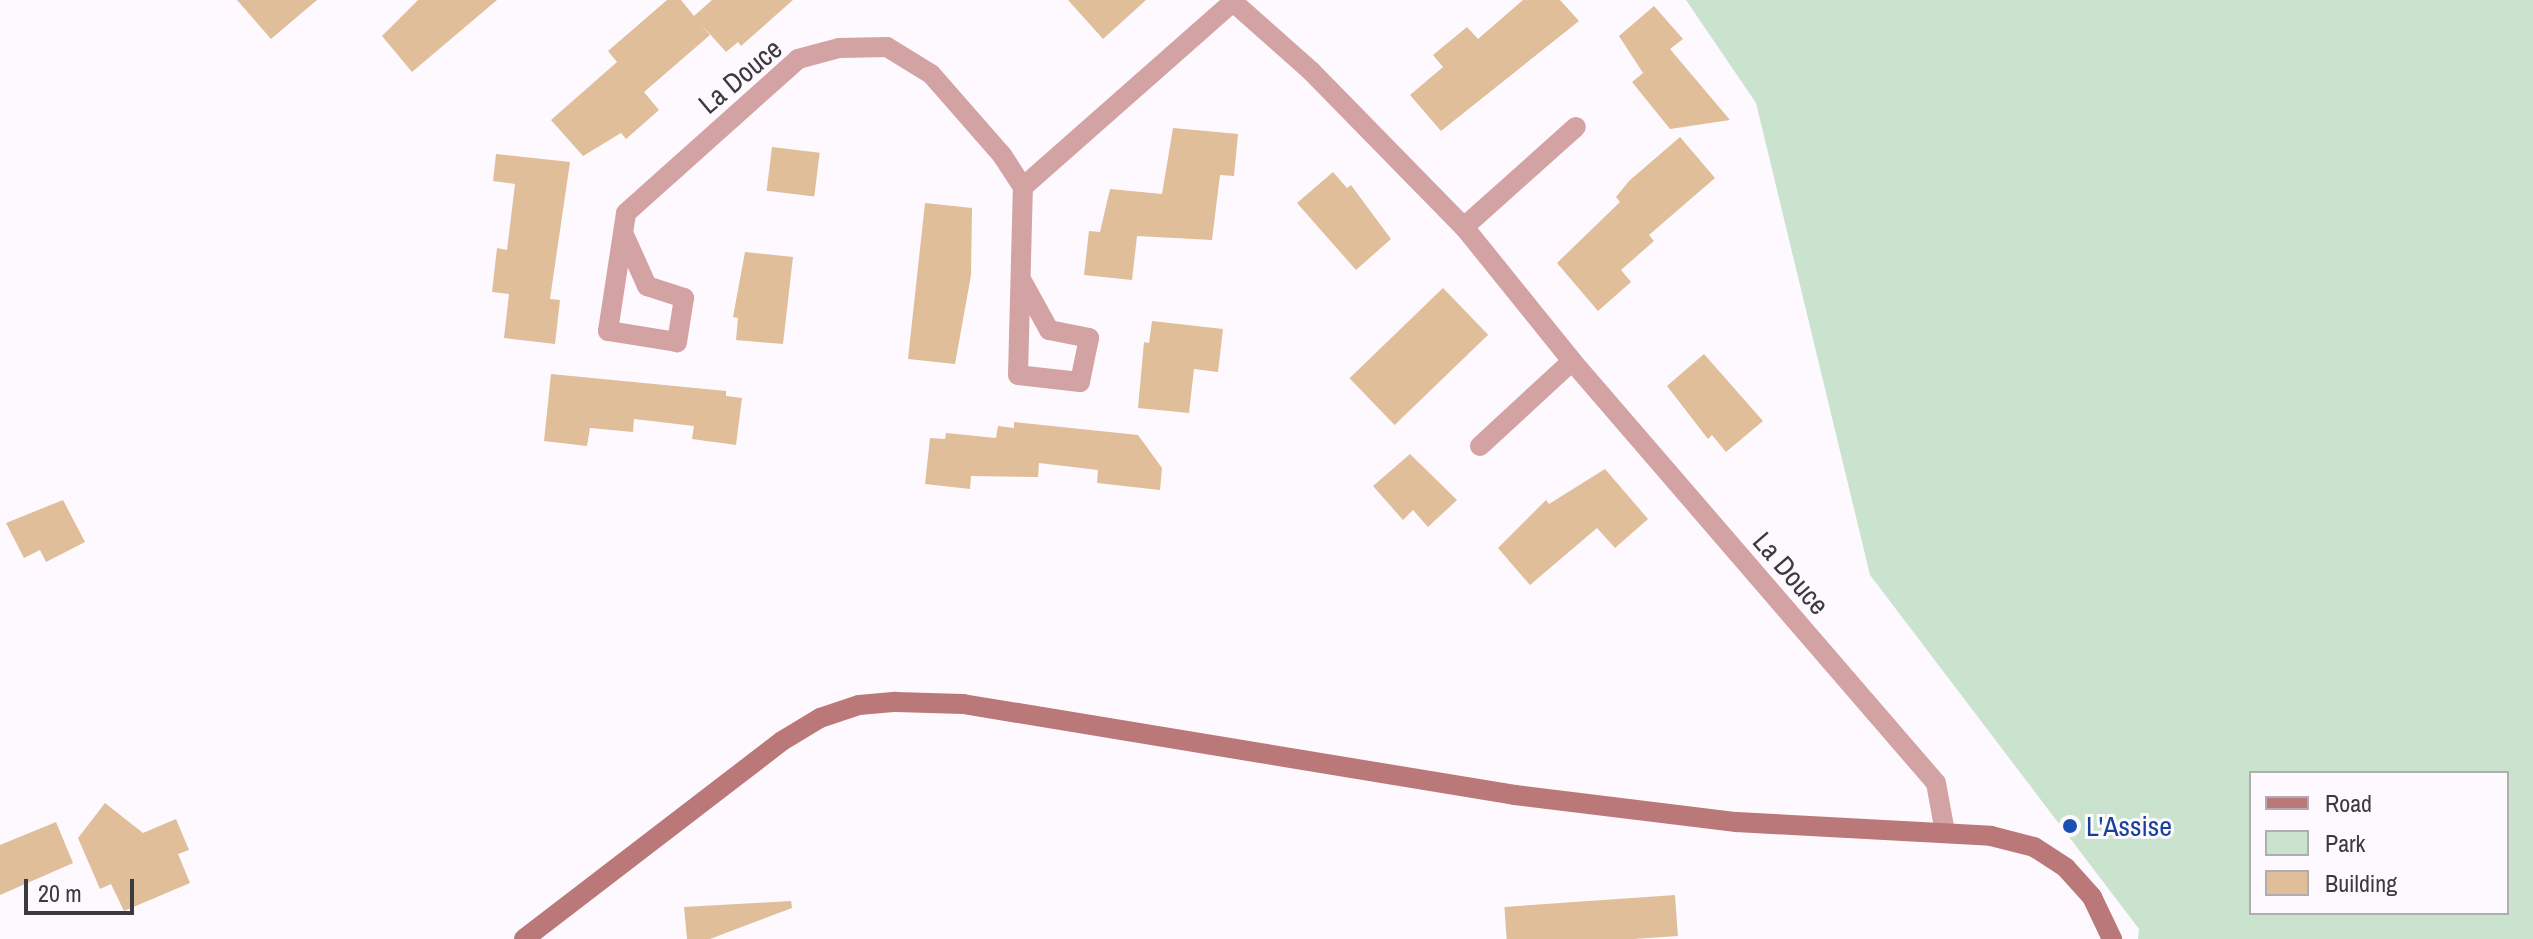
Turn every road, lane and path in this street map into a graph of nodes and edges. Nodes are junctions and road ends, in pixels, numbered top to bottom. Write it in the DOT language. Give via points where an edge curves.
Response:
graph roads {
  1 [pos="1232,1"];
  2 [pos="1576,127"];
  3 [pos="1023,187"];
  4 [pos="1464,227"];
  5 [pos="625,237"];
  6 [pos="1022,281"];
  7 [pos="1572,361"];
  8 [pos="1480,446"];
  9 [pos="1945,832"];
  10 [pos="525,939"];
  11 [pos="2112,939"];
  1 -- 3 [label="street, La Douce"];
  1 -- 4 [label="street, La Douce" via="1311,71"];
  2 -- 4 [label="street"];
  3 -- 5 [label="street, La Douce" via="931,74 887,47 839,48 798,59 626,213"];
  3 -- 6 [label="street"];
  4 -- 7 [label="street, La Douce"];
  5 -- 5 [label="street, La Douce" via="616,260 608,331 677,342 684,298 647,286"];
  6 -- 6 [label="street" via="1018,375 1080,382 1089,338 1049,330"];
  7 -- 8 [label="street"];
  7 -- 9 [label="street, La Douce" via="1936,783"];
  9 -- 10 [label="street" via="1736,822 1515,795 963,704 859,705 820,718 782,741"];
  9 -- 11 [label="street" via="2034,847 2066,868 2092,897"];
}
